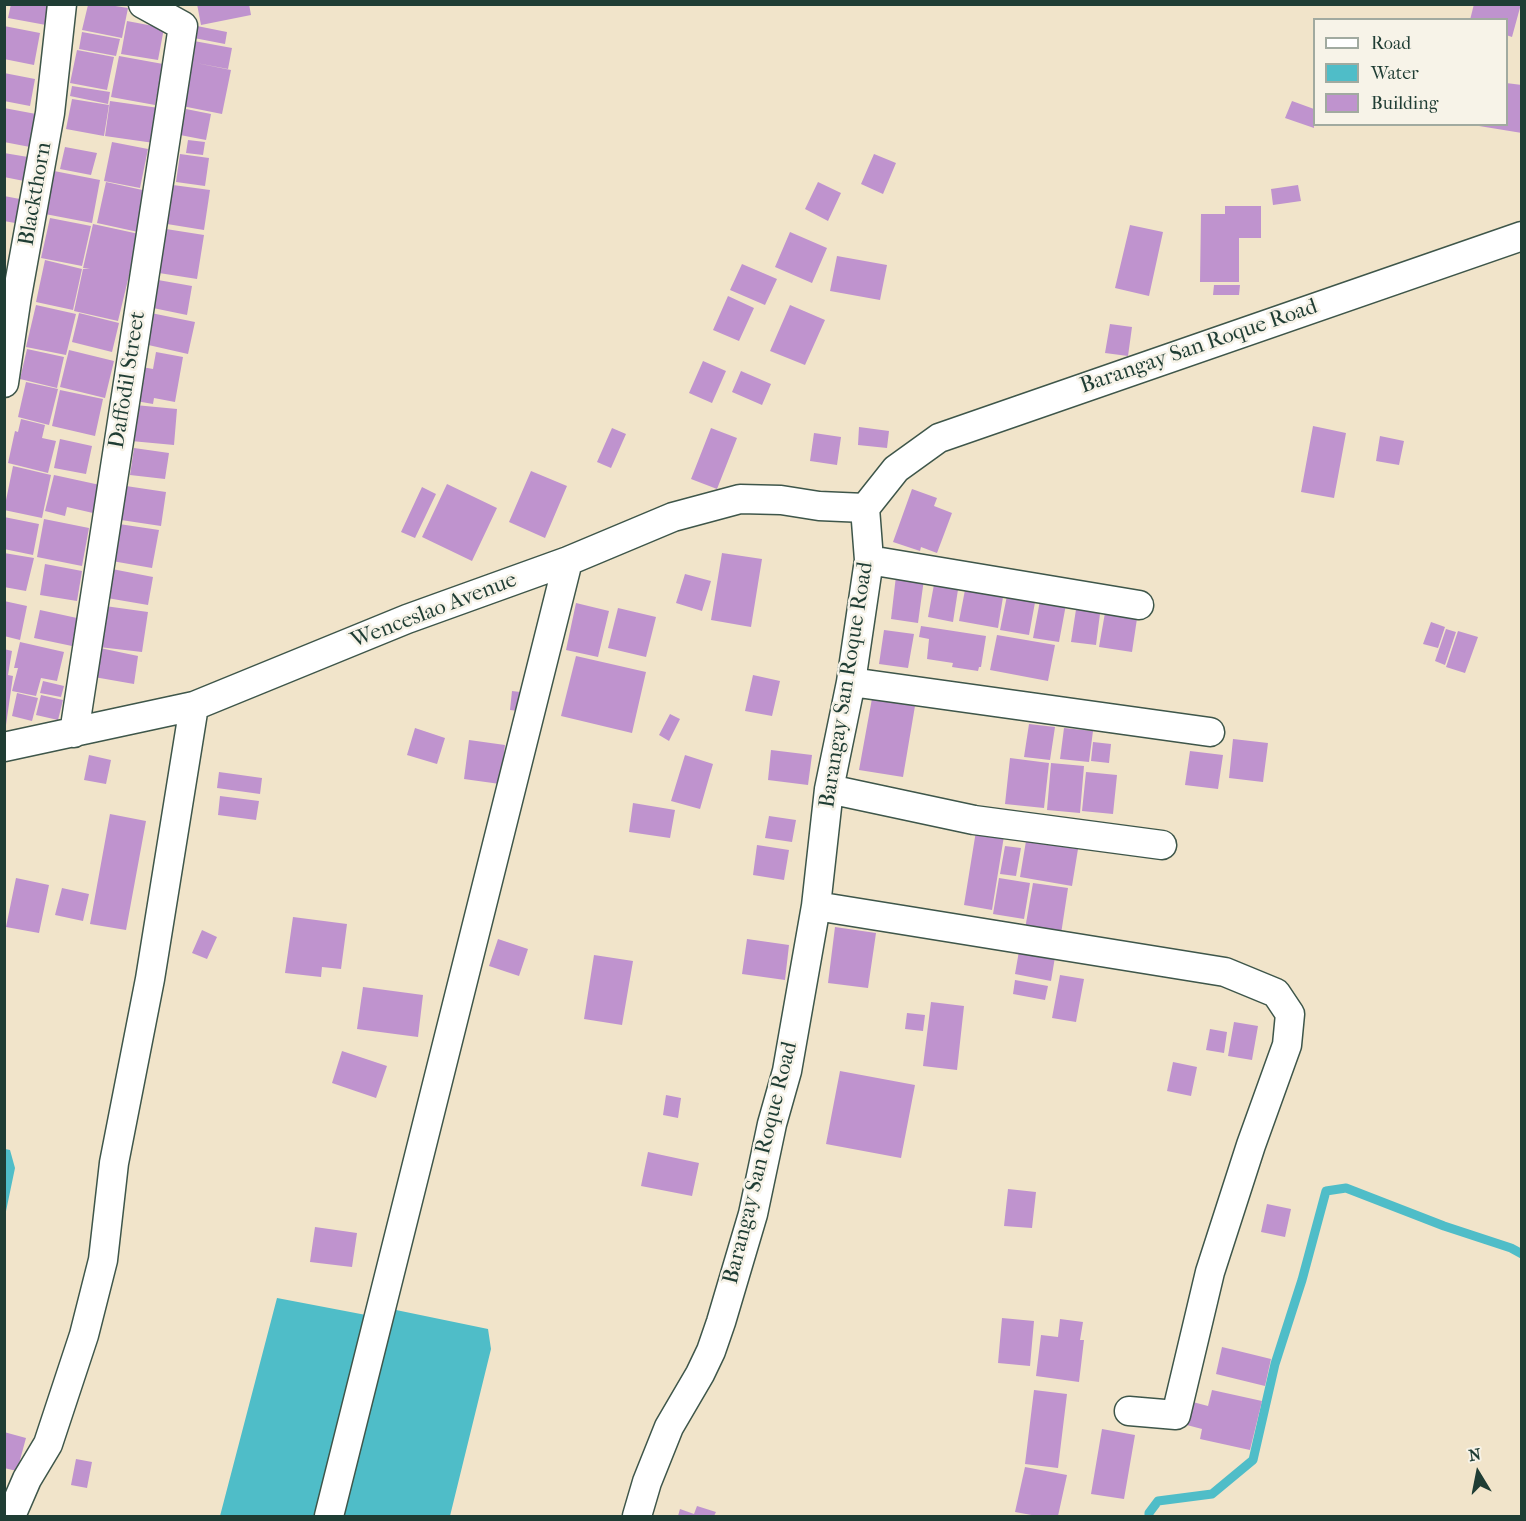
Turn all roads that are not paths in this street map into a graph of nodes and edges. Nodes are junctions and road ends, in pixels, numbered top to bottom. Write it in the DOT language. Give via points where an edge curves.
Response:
graph roads {
  1 [pos="62,4"];
  2 [pos="143,4"];
  3 [pos="1521,236"];
  4 [pos="11,291"];
  5 [pos="4,383"];
  6 [pos="865,508"];
  7 [pos="868,560"];
  8 [pos="568,561"];
  9 [pos="1139,605"];
  10 [pos="851,682"];
  11 [pos="194,706"];
  12 [pos="1210,732"];
  13 [pos="74,733"];
  14 [pos="4,747"];
  15 [pos="830,789"];
  16 [pos="1162,845"];
  17 [pos="816,906"];
  18 [pos="1129,1411"];
  19 [pos="10,1516"];
  20 [pos="329,1516"];
  21 [pos="637,1516"];
  1 -- 4 [label="street, Blackthorn" via="50,113"];
  2 -- 13 [label="street, Daffodil Street" via="183,26"];
  3 -- 6 [label="street, Barangay San Roque Road" via="939,438 896,470"];
  4 -- 5 [label="street, Blackthorn"];
  6 -- 7 [label="street, Barangay San Roque Road"];
  6 -- 8 [label="street, Wenceslao Avenue" via="740,499 673,517"];
  7 -- 9 [label="street"];
  7 -- 10 [label="street, Barangay San Roque Road"];
  8 -- 11 [label="street, Wenceslao Avenue" via="407,619"];
  8 -- 20 [label="street"];
  10 -- 12 [label="street"];
  10 -- 15 [label="street, Barangay San Roque Road"];
  11 -- 13 [label="street, Wenceslao Avenue"];
  11 -- 19 [label="street" via="150,979 114,1162 103,1260 84,1335 48,1443"];
  13 -- 14 [label="street, Wenceslao Avenue"];
  15 -- 16 [label="street" via="974,820"];
  15 -- 17 [label="street, Barangay San Roque Road"];
  17 -- 18 [label="street" via="1225,972 1276,993 1290,1014 1287,1045 1210,1272 1176,1415"];
  17 -- 21 [label="street, Barangay San Roque Road" via="787,1071 753,1214 711,1351 669,1427"];
}
